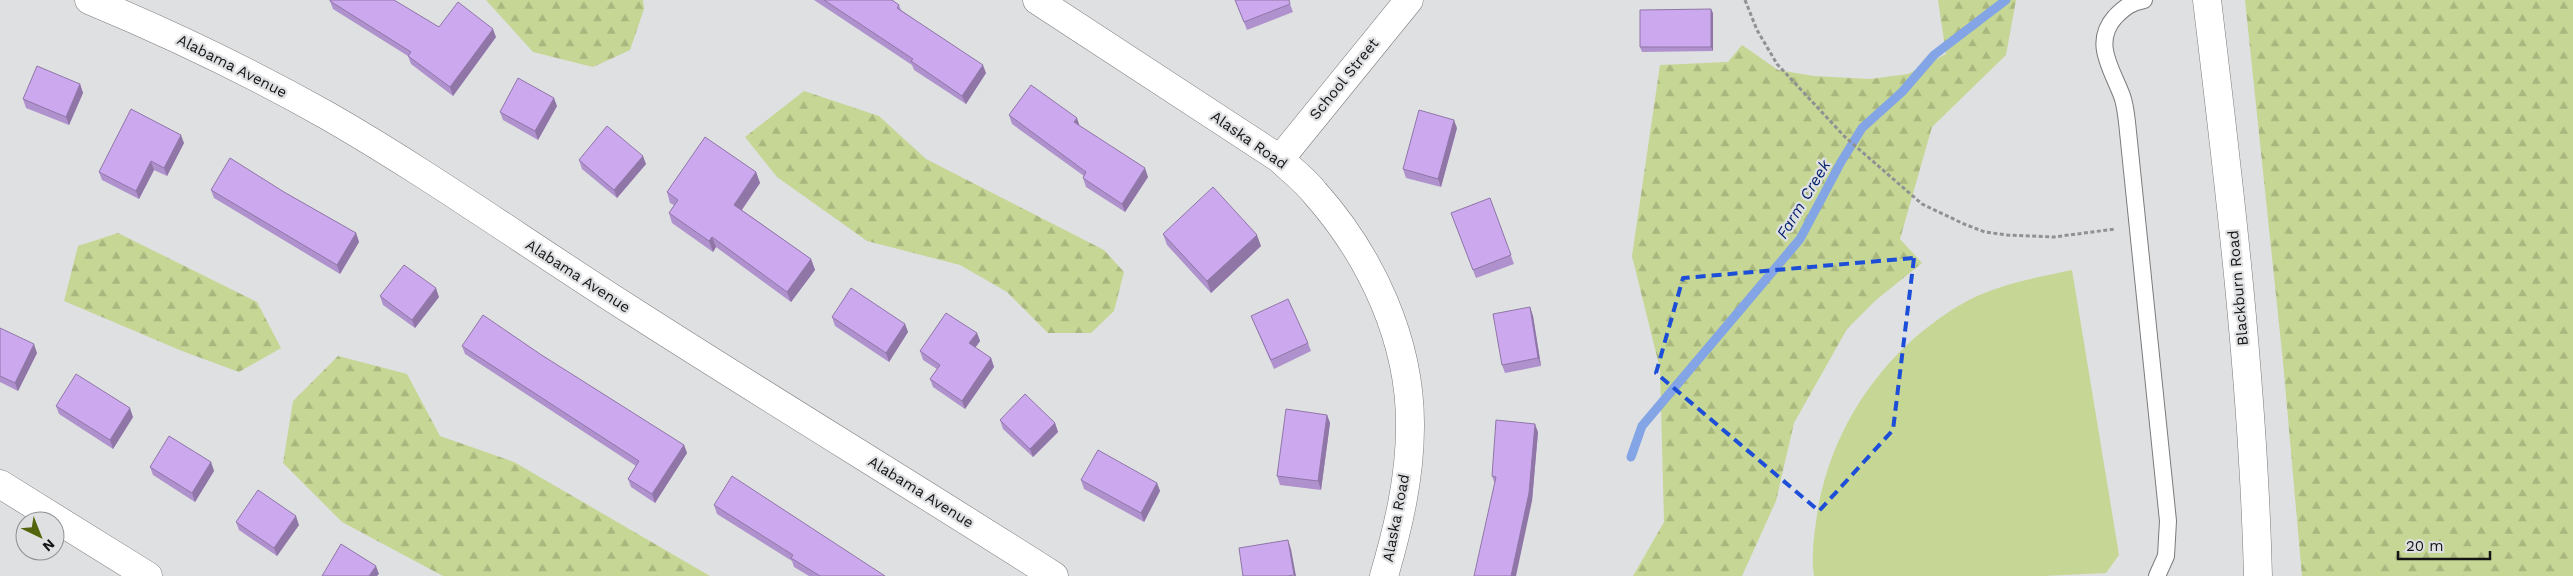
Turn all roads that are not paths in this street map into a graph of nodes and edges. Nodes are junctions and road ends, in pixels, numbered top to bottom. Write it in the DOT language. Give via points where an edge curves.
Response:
graph roads {
  1 [pos="89,0"];
  2 [pos="1036,0"];
  3 [pos="1409,0"];
  4 [pos="2144,0"];
  5 [pos="2208,0"];
  6 [pos="1280,159"];
  7 [pos="0,484"];
  8 [pos="148,576"];
  9 [pos="1054,576"];
  10 [pos="1384,576"];
  11 [pos="2157,576"];
  12 [pos="2258,576"];
  1 -- 9 [label="street, Alabama Avenue" via="158,28 329,117"];
  2 -- 6 [label="street, Alaska Road"];
  3 -- 6 [label="street, School Street"];
  4 -- 11 [label="lane" via="2130,4 2112,20 2104,38 2104,49 2123,98 2127,122 2168,521 2166,556"];
  5 -- 12 [label="street, Blackburn Road" via="2248,390"];
  6 -- 10 [label="street, Alaska Road" via="1314,192 1347,232 1373,277 1399,350 1410,426 1397,533"];
  7 -- 8 [label="street"];
}
